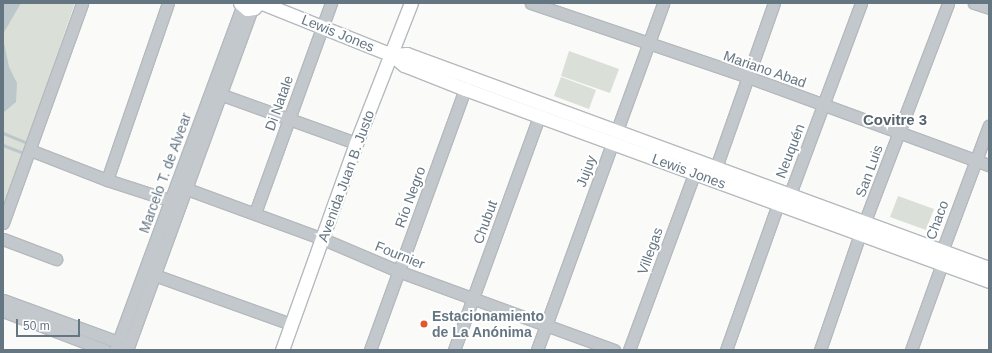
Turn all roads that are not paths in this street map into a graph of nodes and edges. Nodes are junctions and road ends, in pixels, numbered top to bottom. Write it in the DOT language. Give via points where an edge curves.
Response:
graph roads {
  1 [pos="82,3"];
  2 [pos="168,3"];
  3 [pos="331,3"];
  4 [pos="411,3"];
  5 [pos="531,3"];
  6 [pos="663,3"];
  7 [pos="774,3"];
  8 [pos="861,3"];
  9 [pos="948,3"];
  10 [pos="974,3"];
  11 [pos="251,5"];
  12 [pos="989,8"];
  13 [pos="323,27"];
  14 [pos="648,45"];
  15 [pos="392,54"];
  16 [pos="748,78"];
  17 [pos="467,83"];
  18 [pos="216,93"];
  19 [pos="824,106"];
  20 [pos="541,110"];
  21 [pos="289,121"];
  22 [pos="989,125"];
  23 [pos="899,133"];
  24 [pos="614,137"];
  25 [pos="356,143"];
  26 [pos="30,150"];
  27 [pos="975,160"];
  28 [pos="989,165"];
  29 [pos="697,167"];
  30 [pos="714,173"];
  31 [pos="107,180"];
  32 [pos="181,187"];
  33 [pos="790,194"];
  34 [pos="176,202"];
  35 [pos="778,204"];
  36 [pos="255,213"];
  37 [pos="3,223"];
  38 [pos="863,228"];
  39 [pos="3,239"];
  40 [pos="323,239"];
  41 [pos="942,251"];
  42 [pos="56,258"];
  43 [pos="942,264"];
  44 [pos="989,268"];
  45 [pos="398,271"];
  46 [pos="149,273"];
  47 [pos="989,281"];
  48 [pos="473,299"];
  49 [pos="3,300"];
  50 [pos="3,311"];
  51 [pos="291,324"];
  52 [pos="546,326"];
  53 [pos="122,347"];
  54 [pos="105,350"];
  55 [pos="282,350"];
  56 [pos="370,350"];
  57 [pos="454,350"];
  58 [pos="537,350"];
  59 [pos="614,350"];
  60 [pos="629,350"];
  61 [pos="726,350"];
  62 [pos="820,350"];
  63 [pos="911,350"];
  1 -- 26 [label="street"];
  2 -- 31 [label="street"];
  3 -- 13 [label="street, Di Natale"];
  4 -- 15 [label="main road, Avenida Juan B. Justo"];
  5 -- 14 [label="street, Mariano Abad"];
  6 -- 14 [label="street, Jujuy"];
  7 -- 16 [label="street"];
  8 -- 19 [label="street, Neuquén"];
  9 -- 23 [label="street, San Luis"];
  10 -- 12 [label="street"];
  11 -- 13 [label="main road, Lewis Jones"];
  11 -- 18 [label="street, Marcelo T. de Alvear"];
  13 -- 15 [label="main road, Lewis Jones"];
  13 -- 21 [label="street, Di Natale"];
  14 -- 16 [label="street, Mariano Abad"];
  14 -- 24 [label="street, Jujuy"];
  15 -- 17 [label="main road, Lewis Jones" via="404,65"];
  15 -- 25 [label="main road, Avenida Juan B. Justo"];
  16 -- 19 [label="street, Mariano Abad"];
  16 -- 30 [label="street"];
  17 -- 20 [label="main road, Lewis Jones"];
  17 -- 45 [label="street, Río Negro"];
  18 -- 21 [label="street"];
  18 -- 32 [label="street, Marcelo T. de Alvear"];
  19 -- 23 [label="street, Mariano Abad"];
  19 -- 33 [label="street, Neuquén"];
  20 -- 24 [label="main road, Lewis Jones"];
  20 -- 48 [label="street, Chubut"];
  21 -- 25 [label="street"];
  21 -- 36 [label="street, Di Natale"];
  22 -- 27 [label="street, Chaco"];
  23 -- 27 [label="street, Mariano Abad"];
  23 -- 38 [label="street, San Luis"];
  24 -- 29 [label="main road, Lewis Jones"];
  24 -- 52 [label="street, Jujuy"];
  25 -- 40 [label="main road, Avenida Juan B. Justo"];
  26 -- 31 [label="street"];
  26 -- 37 [label="street"];
  27 -- 28 [label="street, Mariano Abad"];
  27 -- 41 [label="street, Chaco"];
  29 -- 30 [label="main road, Lewis Jones"];
  29 -- 60 [label="street, Villegas"];
  30 -- 33 [label="main road, Lewis Jones"];
  30 -- 35 [label="main road, Lewis Jones"];
  31 -- 34 [label="street"];
  32 -- 34 [label="street, Marcelo T. de Alvear"];
  32 -- 36 [label="street, Fournier"];
  33 -- 35 [label="street, Neuquén"];
  33 -- 38 [label="main road, Lewis Jones"];
  34 -- 46 [label="street, Marcelo T. de Alvear"];
  35 -- 38 [label="main road, Lewis Jones"];
  35 -- 61 [label="street"];
  36 -- 40 [label="street, Fournier"];
  38 -- 41 [label="main road, Lewis Jones"];
  38 -- 43 [label="main road, Lewis Jones"];
  38 -- 62 [label="street, San Luis"];
  39 -- 42 [label="street"];
  40 -- 45 [label="street, Fournier"];
  40 -- 51 [label="main road, Avenida Juan B. Justo"];
  41 -- 43 [label="street, Chaco"];
  41 -- 44 [label="main road, Lewis Jones"];
  43 -- 47 [label="main road, Lewis Jones"];
  43 -- 63 [label="street, Chaco"];
  45 -- 48 [label="street, Fournier"];
  45 -- 56 [label="street, Río Negro"];
  46 -- 51 [label="street"];
  46 -- 53 [label="street, Marcelo T. de Alvear"];
  48 -- 52 [label="street, Fournier"];
  48 -- 57 [label="street, Chubut"];
  49 -- 53 [label="street"];
  50 -- 54 [label="street"];
  51 -- 55 [label="main road, Avenida Juan B. Justo"];
  52 -- 58 [label="street, Jujuy"];
  52 -- 59 [label="street, Fournier"];
}
